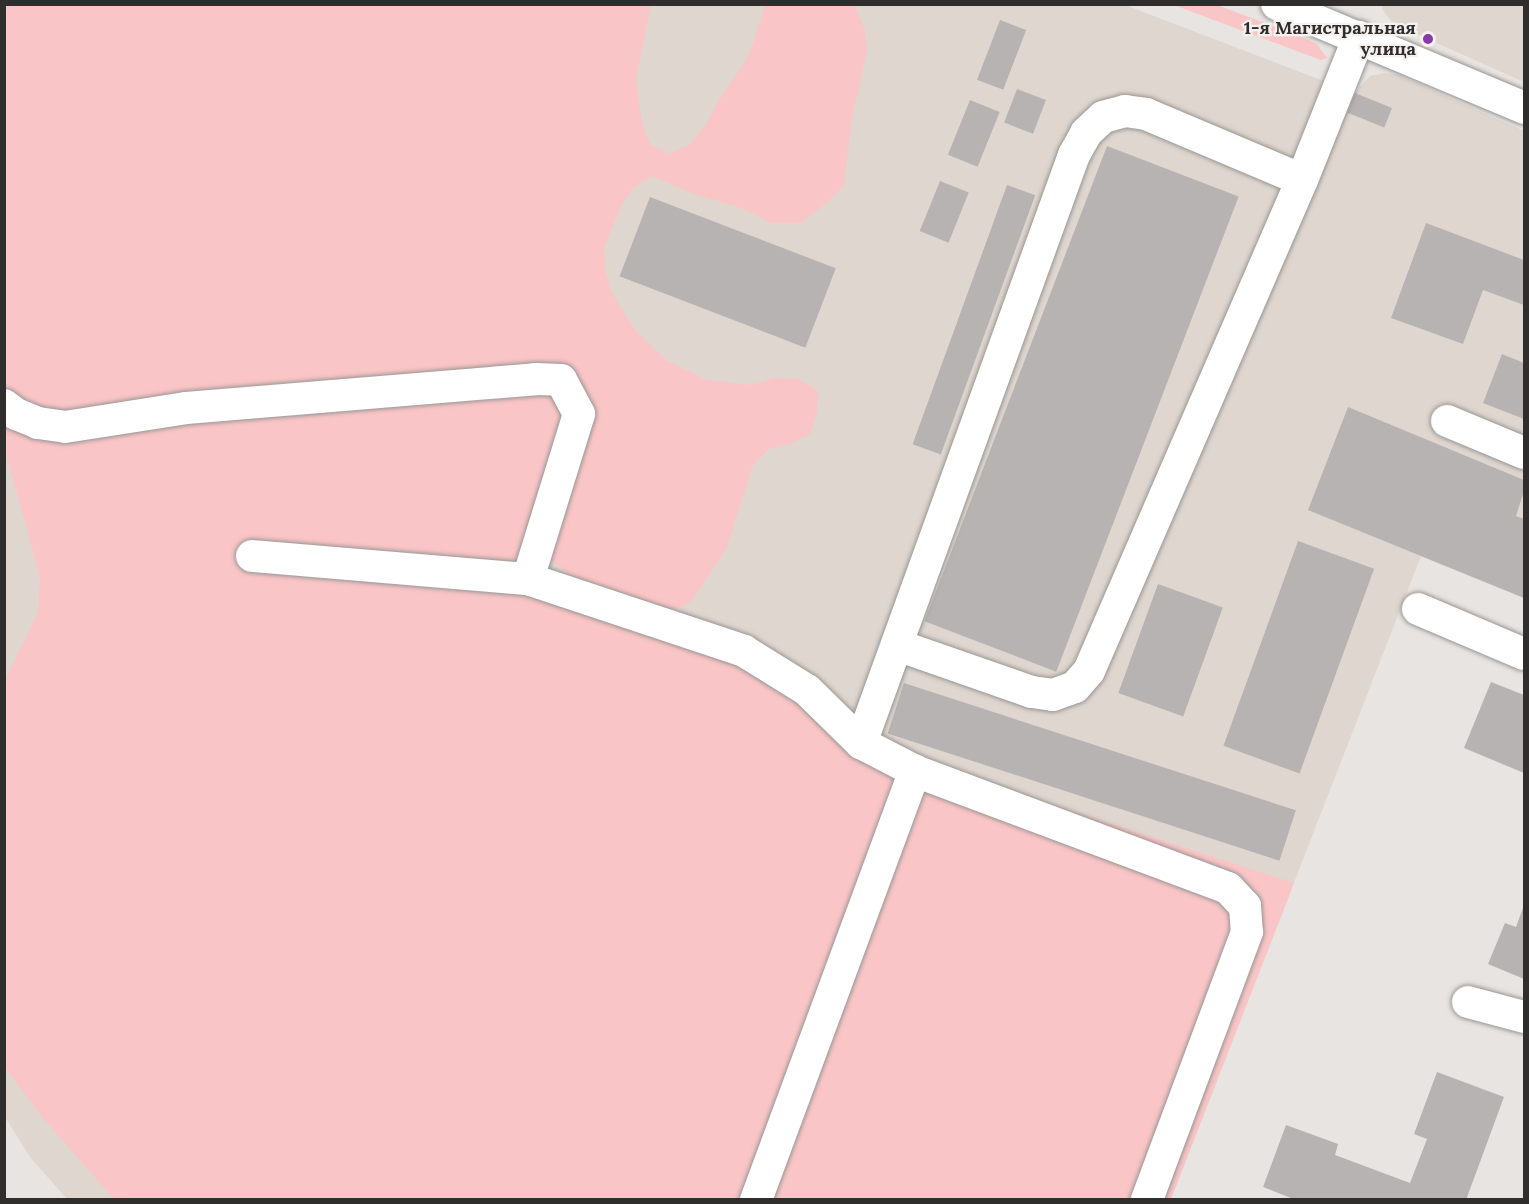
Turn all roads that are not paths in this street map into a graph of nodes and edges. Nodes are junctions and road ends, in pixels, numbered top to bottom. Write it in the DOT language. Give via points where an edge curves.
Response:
graph roads {
  1 [pos="1277,4"];
  2 [pos="1359,37"];
  3 [pos="1524,108"];
  4 [pos="1302,180"];
  5 [pos="4,405"];
  6 [pos="1447,421"];
  7 [pos="1524,453"];
  8 [pos="252,556"];
  9 [pos="528,579"];
  10 [pos="1418,609"];
  11 [pos="897,645"];
  12 [pos="1524,654"];
  13 [pos="861,743"];
  14 [pos="915,771"];
  15 [pos="1468,1002"];
  16 [pos="1524,1017"];
  17 [pos="756,1200"];
  18 [pos="1147,1200"];
  1 -- 2 [label="street"];
  2 -- 3 [label="street"];
  2 -- 4 [label="street"];
  4 -- 11 [label="street" via="1089,671 1075,687 1053,695 1032,692"];
  4 -- 11 [label="street" via="1146,114 1125,111 1103,117 1086,133 1074,155"];
  5 -- 9 [label="street" via="38,423 65,427 186,408 561,380 579,414"];
  6 -- 7 [label="street"];
  8 -- 9 [label="street"];
  9 -- 13 [label="street" via="744,651 807,690"];
  10 -- 12 [label="street"];
  11 -- 13 [label="street"];
  13 -- 14 [label="street"];
  14 -- 17 [label="street"];
  14 -- 18 [label="street" via="1228,888 1245,906 1247,932"];
  15 -- 16 [label="street"];
}
